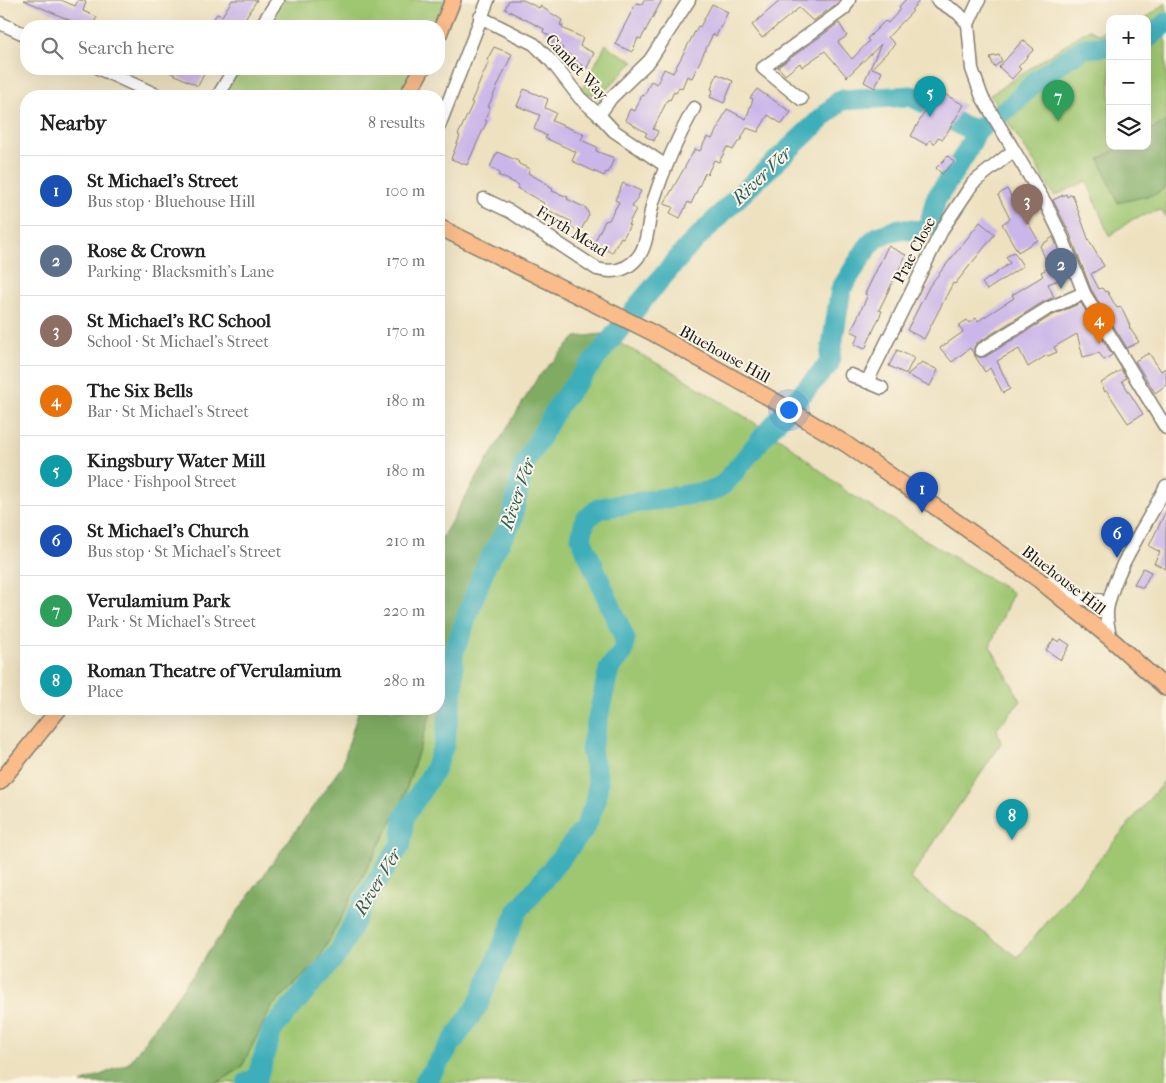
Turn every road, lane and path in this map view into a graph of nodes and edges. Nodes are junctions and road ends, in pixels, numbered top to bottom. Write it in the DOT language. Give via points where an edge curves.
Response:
graph roads {
  1 [pos="278,0"];
  2 [pos="453,0"];
  3 [pos="488,0"];
  4 [pos="690,0"];
  5 [pos="849,0"];
  6 [pos="937,0"];
  7 [pos="979,0"];
  8 [pos="480,18"];
  9 [pos="265,20"];
  10 [pos="445,20"];
  11 [pos="0,23"];
  12 [pos="968,24"];
  13 [pos="20,32"];
  14 [pos="113,75"];
  15 [pos="230,75"];
  16 [pos="419,75"];
  17 [pos="146,90"];
  18 [pos="222,90"];
  19 [pos="410,90"];
  20 [pos="800,99"];
  21 [pos="445,106"];
  22 [pos="694,108"];
  23 [pos="600,115"];
  24 [pos="1013,150"];
  25 [pos="666,166"];
  26 [pos="484,199"];
  27 [pos="445,230"];
  28 [pos="1084,292"];
  29 [pos="981,350"];
  30 [pos="851,375"];
  31 [pos="867,382"];
  32 [pos="882,388"];
  33 [pos="1166,428"];
  34 [pos="1166,486"];
  35 [pos="1038,580"];
  36 [pos="1113,586"];
  37 [pos="1099,600"];
  38 [pos="1086,619"];
  39 [pos="1111,639"];
  40 [pos="1166,688"];
  41 [pos="54,715"];
  42 [pos="0,782"];
  1 -- 9 [label="street"];
  2 -- 10 [label="main road"];
  3 -- 8 [label="street"];
  4 -- 23 [label="street, Camlet Way" via="650,60 611,98"];
  5 -- 20 [label="street" via="844,9 763,68"];
  6 -- 12 [label="street" via="958,13"];
  7 -- 12 [label="street"];
  8 -- 21 [label="street"];
  8 -- 23 [label="street, Camlet Way" via="534,44 580,98"];
  11 -- 13 [label="street"];
  12 -- 24 [label="street" via="975,82"];
  14 -- 17 [label="street"];
  15 -- 18 [label="street"];
  16 -- 19 [label="main road"];
  22 -- 25 [label="street, Fryth Mead" via="691,123"];
  23 -- 25 [label="street" via="614,131"];
  24 -- 28 [label="street" via="1054,220"];
  24 -- 31 [label="street, Prae Close" via="973,183 943,228"];
  25 -- 26 [label="street, Fryth Mead" via="651,208 642,250 633,262 617,271 597,269 511,212 497,210"];
  27 -- 35 [label="main road, Bluehouse Hill" via="651,332 788,409 891,474"];
  28 -- 29 [label="street"];
  28 -- 33 [label="street"];
  30 -- 31 [label="street"];
  31 -- 32 [label="street"];
  34 -- 36 [label="street"];
  35 -- 37 [label="street" via="1051,582 1078,598"];
  35 -- 38 [label="main road, Bluehouse Hill"];
  36 -- 37 [label="street"];
  36 -- 39 [label="street" via="1107,612"];
  37 -- 38 [label="street"];
  38 -- 39 [label="main road, Bluehouse Hill"];
  39 -- 40 [label="main road, Bluehouse Hill"];
  41 -- 42 [label="main road"];
}
